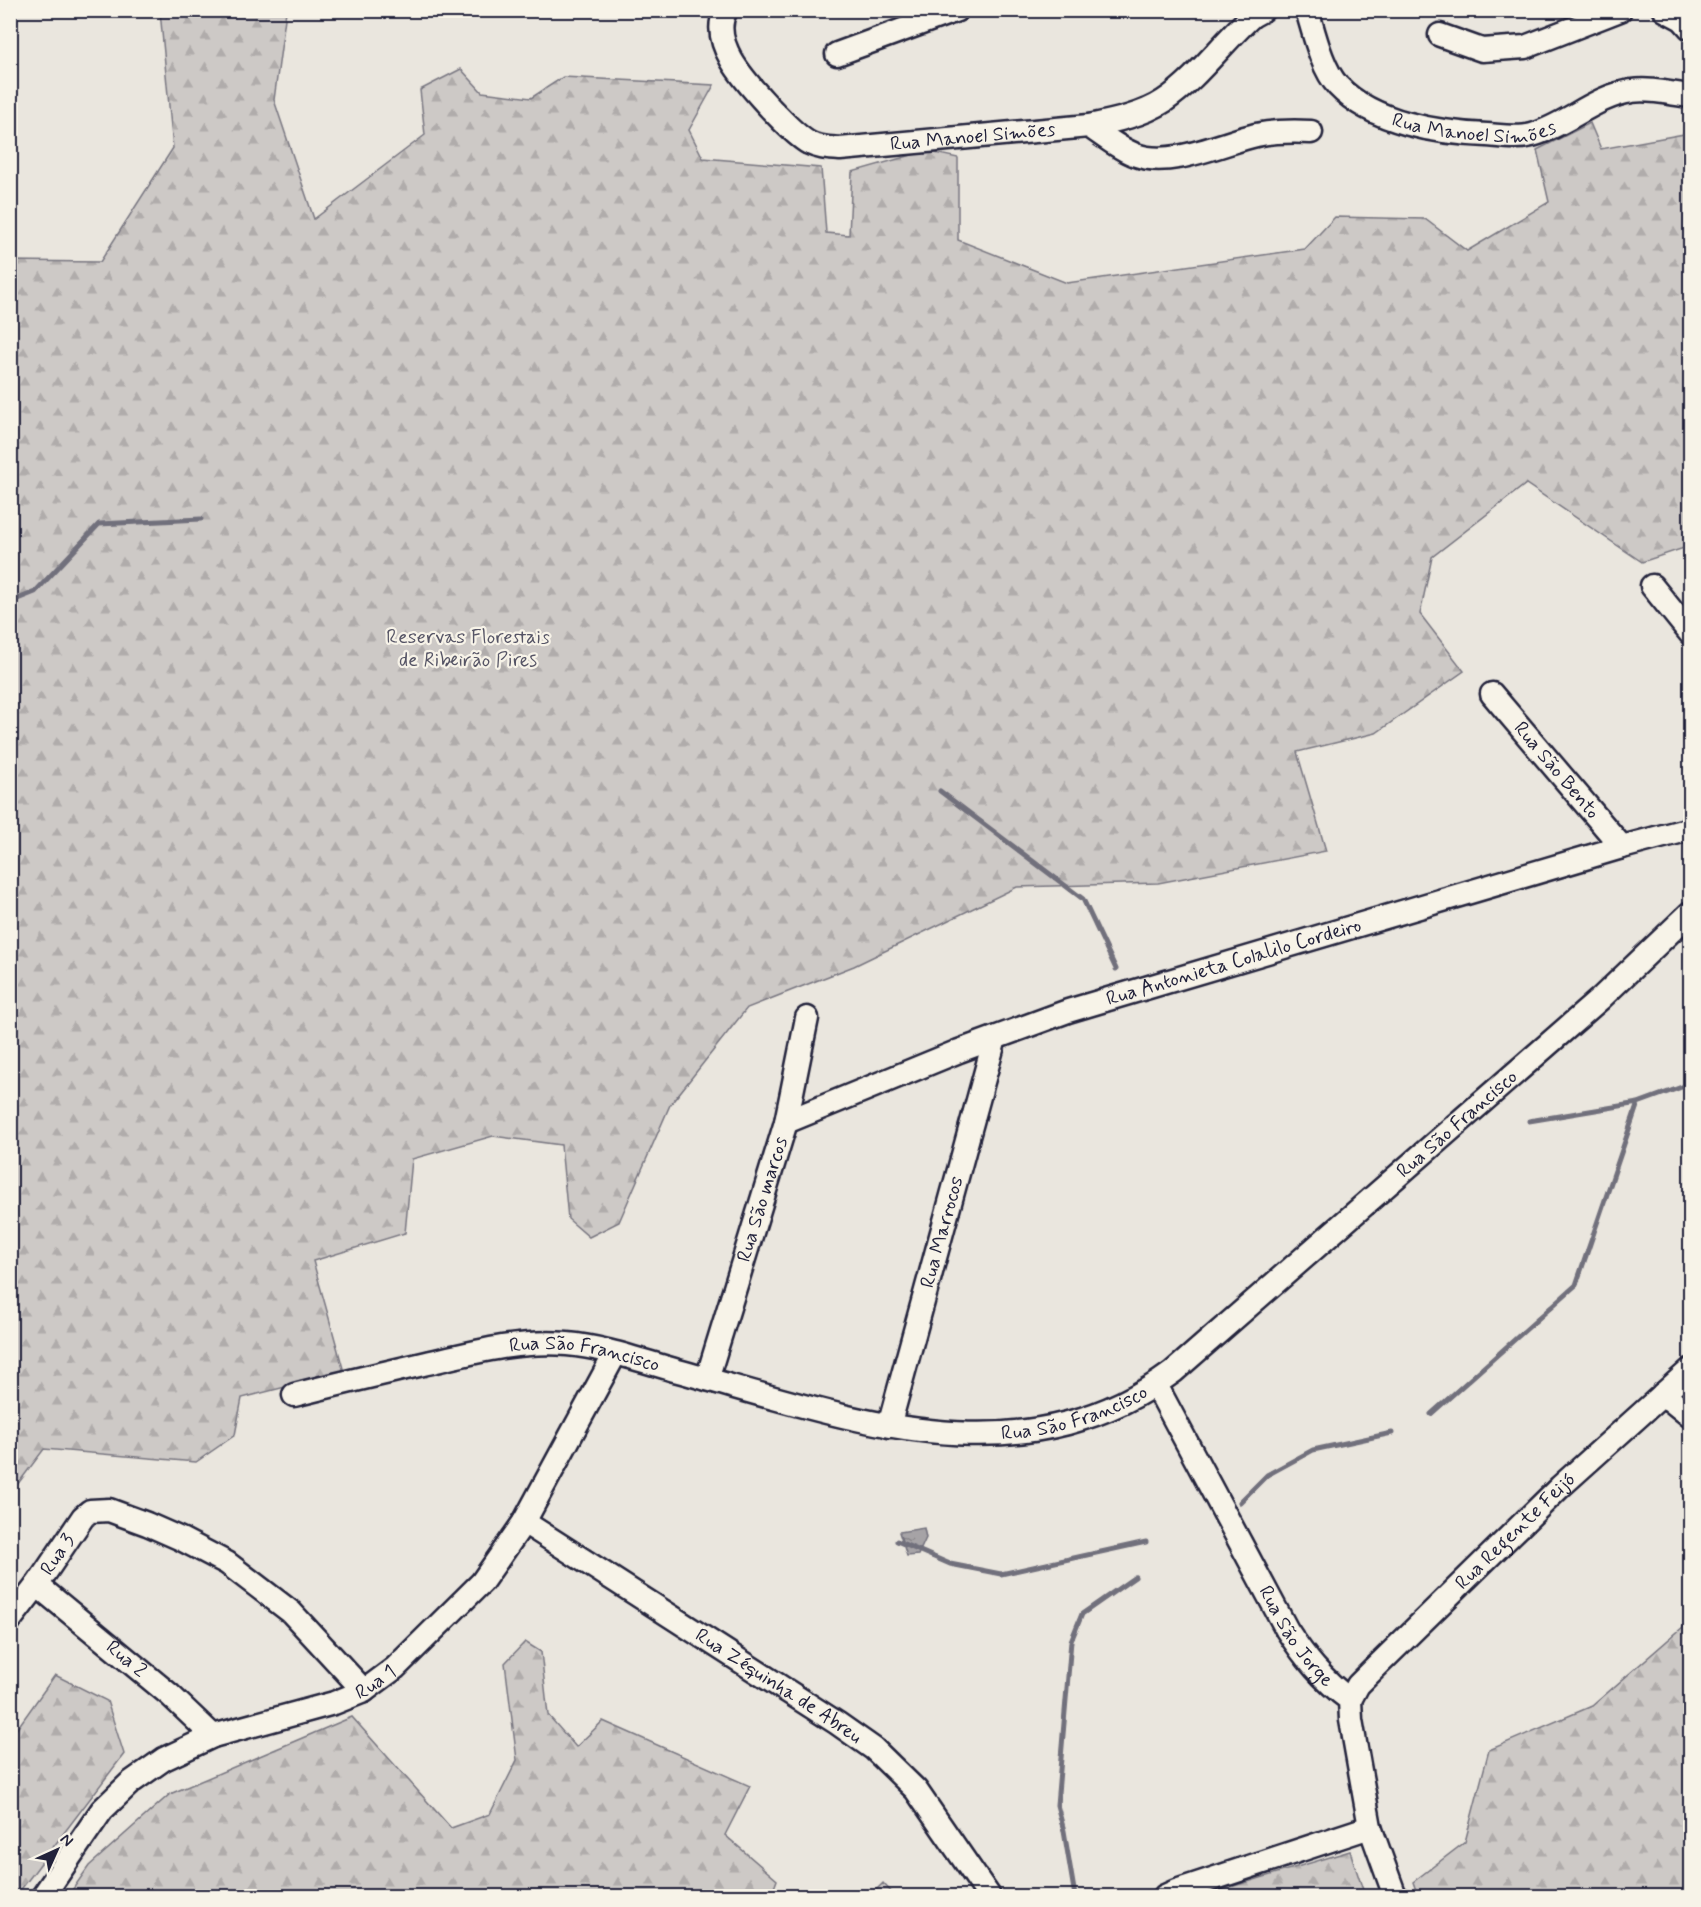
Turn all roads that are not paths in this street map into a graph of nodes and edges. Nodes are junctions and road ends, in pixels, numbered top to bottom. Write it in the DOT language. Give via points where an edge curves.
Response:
graph roads {
  1 [pos="726,10"];
  2 [pos="957,10"];
  3 [pos="1263,10"];
  4 [pos="1307,10"];
  5 [pos="1584,10"];
  6 [pos="1620,10"];
  7 [pos="1665,10"];
  8 [pos="1690,28"];
  9 [pos="1569,30"];
  10 [pos="1440,35"];
  11 [pos="837,54"];
  12 [pos="1690,96"];
  13 [pos="1089,126"];
  14 [pos="1311,132"];
  15 [pos="1652,586"];
  16 [pos="1690,633"];
  17 [pos="1492,694"];
  18 [pos="1690,829"];
  19 [pos="1622,847"];
  20 [pos="1690,913"];
  21 [pos="807,1018"];
  22 [pos="995,1038"];
  23 [pos="786,1122"];
  24 [pos="615,1354"];
  25 [pos="1690,1370"];
  26 [pos="707,1379"];
  27 [pos="1156,1385"];
  28 [pos="1663,1394"];
  29 [pos="294,1395"];
  30 [pos="1690,1416"];
  31 [pos="889,1426"];
  32 [pos="524,1522"];
  33 [pos="37,1585"];
  34 [pos="10,1620"];
  35 [pos="364,1691"];
  36 [pos="1350,1700"];
  37 [pos="213,1736"];
  38 [pos="1370,1827"];
  39 [pos="43,1896"];
  40 [pos="989,1896"];
  41 [pos="1166,1896"];
  42 [pos="1395,1896"];
  1 -- 13 [label="street, Rua Manoel Simões" via="722,36 743,79 807,142 823,148"];
  2 -- 11 [label="street"];
  3 -- 13 [label="street, Rua Manoel Simões" via="1252,16 1196,75 1164,101 1119,120"];
  4 -- 12 [label="street, Rua Manoel Simões" via="1320,50 1338,86 1373,110 1429,129 1455,134 1530,136 1614,95 1633,90"];
  5 -- 9 [label="street"];
  6 -- 9 [label="street"];
  7 -- 8 [label="street"];
  9 -- 10 [label="street" via="1525,47 1482,50"];
  13 -- 14 [label="street" via="1136,155 1157,159 1281,130"];
  15 -- 16 [label="street"];
  17 -- 19 [label="street, Rua São Bento"];
  18 -- 19 [label="street, Rua Antonieta Colalilo Cordeiro"];
  19 -- 22 [label="street, Rua Antonieta Colalilo Cordeiro" via="1068,1011"];
  20 -- 27 [label="street, Rua São Francisco" via="1600,999"];
  21 -- 23 [label="street, Rua São marcos"];
  22 -- 23 [label="street, Rua Antonieta Colalilo Cordeiro"];
  22 -- 31 [label="street, Rua Marrocos"];
  23 -- 26 [label="street, Rua São marcos"];
  24 -- 26 [label="street, Rua São Francisco"];
  24 -- 29 [label="street, Rua São Francisco" via="569,1344 515,1344"];
  24 -- 32 [label="street, Rua 1"];
  25 -- 28 [label="street, Rua Regente Feijó"];
  26 -- 31 [label="street, Rua São Francisco"];
  27 -- 31 [label="street, Rua São Francisco" via="1113,1408 1048,1428 989,1434"];
  27 -- 36 [label="street, Rua São Jorge" via="1292,1638 1319,1675"];
  28 -- 30 [label="street"];
  28 -- 36 [label="street, Rua Regente Feijó" via="1560,1487 1358,1685"];
  32 -- 35 [label="street, Rua 1" via="471,1594 395,1668"];
  32 -- 40 [label="street, Rua Zéquinha de Abreu" via="874,1749 916,1790"];
  33 -- 34 [label="street, Rua 3"];
  33 -- 35 [label="street, Rua 3" via="83,1517 90,1511 109,1510 182,1539 227,1563 291,1612"];
  33 -- 37 [label="street, Rua 2" via="170,1695"];
  35 -- 37 [label="street, Rua 1"];
  36 -- 38 [label="street, Rua São Jorge"];
  37 -- 39 [label="street, Rua 1" via="164,1759 130,1783 102,1810"];
  38 -- 41 [label="street"];
  38 -- 42 [label="street, Rua São Jorge"];
}
